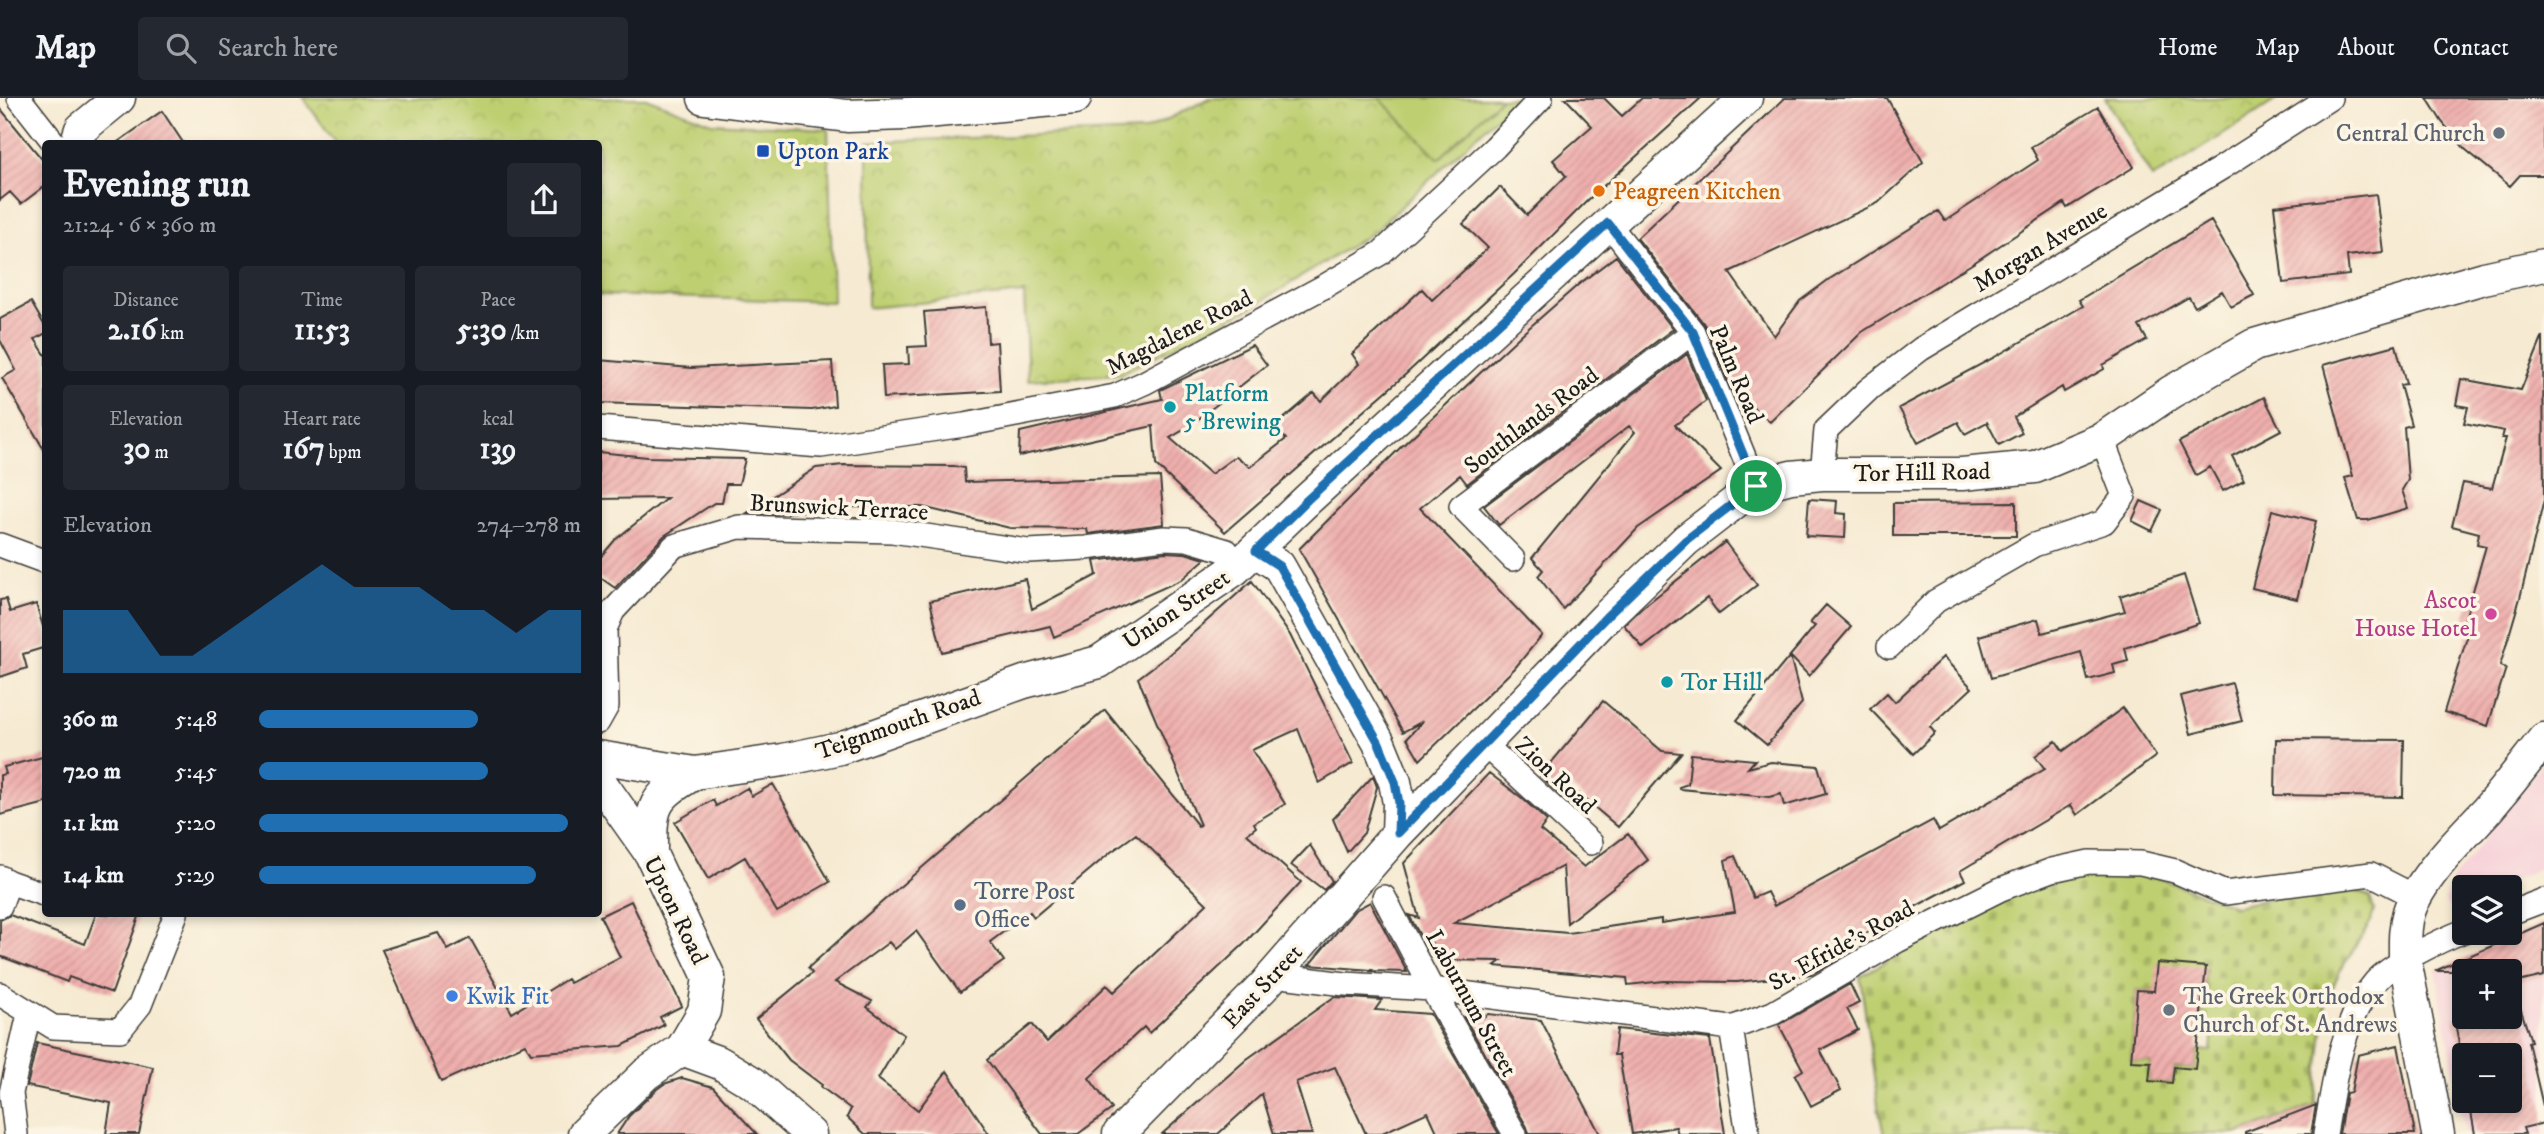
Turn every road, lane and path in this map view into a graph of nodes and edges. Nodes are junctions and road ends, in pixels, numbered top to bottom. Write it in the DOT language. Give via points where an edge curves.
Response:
graph roads {
  1 [pos="19,98"];
  2 [pos="119,98"];
  3 [pos="704,98"];
  4 [pos="1075,98"];
  5 [pos="1541,98"];
  6 [pos="1746,98"];
  7 [pos="2330,98"];
  8 [pos="52,140"];
  9 [pos="77,140"];
  10 [pos="1608,223"];
  11 [pos="2544,265"];
  12 [pos="1693,332"];
  13 [pos="602,428"];
  14 [pos="2102,439"];
  15 [pos="1822,474"];
  16 [pos="1756,486"];
  17 [pos="0,545"];
  18 [pos="1513,559"];
  19 [pos="1246,560"];
  20 [pos="42,561"];
  21 [pos="1889,647"];
  22 [pos="1099,662"];
  23 [pos="602,715"];
  24 [pos="2544,739"];
  25 [pos="1485,745"];
  26 [pos="602,758"];
  27 [pos="695,773"];
  28 [pos="602,785"];
  29 [pos="1398,833"];
  30 [pos="1591,843"];
  31 [pos="651,854"];
  32 [pos="4,879"];
  33 [pos="42,893"];
  34 [pos="1384,897"];
  35 [pos="2416,897"];
  36 [pos="2544,900"];
  37 [pos="0,906"];
  38 [pos="2522,908"];
  39 [pos="175,917"];
  40 [pos="2452,937"];
  41 [pos="2405,960"];
  42 [pos="1274,975"];
  43 [pos="1432,989"];
  44 [pos="0,994"];
  45 [pos="30,1014"];
  46 [pos="1731,1028"];
  47 [pos="682,1049"];
  48 [pos="16,1134"];
  49 [pos="584,1134"];
  50 [pos="810,1134"];
  51 [pos="1119,1134"];
  52 [pos="1515,1134"];
  53 [pos="1748,1134"];
  54 [pos="2325,1134"];
  55 [pos="2438,1134"];
  1 -- 8 [label="street"];
  2 -- 9 [label="street" via="81,129"];
  3 -- 4 [label="street" via="847,116"];
  5 -- 13 [label="street, Magdalene Road" via="1381,253 1115,396 821,446"];
  6 -- 10 [label="street, Union Street"];
  7 -- 15 [label="street, Morgan Avenue" via="1921,349 1869,388 1826,430"];
  10 -- 12 [label="street, Palm Road"];
  10 -- 19 [label="street, Union Street"];
  11 -- 14 [label="street, Tor Hill Road" via="2254,345 2171,392"];
  12 -- 16 [label="street, Palm Road"];
  12 -- 18 [label="street, Southlands Road" via="1461,506"];
  14 -- 15 [label="street, Tor Hill Road" via="2035,467 1962,474"];
  14 -- 21 [label="street" via="2124,496 2104,522 2034,545 1936,601"];
  15 -- 16 [label="street, Tor Hill Road"];
  16 -- 25 [label="street, Tor Hill Road" via="1676,550"];
  17 -- 20 [label="street"];
  19 -- 22 [label="street, Union Street"];
  19 -- 23 [label="street, Brunswick Terrace" via="1187,539 1028,551 892,531 739,527 674,546 613,611 605,629 607,706"];
  19 -- 29 [label="street" via="1279,566 1379,743 1395,782"];
  22 -- 27 [label="street, Teignmouth Road" via="1024,682 840,748"];
  24 -- 35 [label="street"];
  25 -- 29 [label="street, Tor Hill Road"];
  25 -- 30 [label="street, Zion Road"];
  26 -- 27 [label="street, Teignmouth Road"];
  27 -- 31 [label="street, Teignmouth Road" via="669,788 655,805"];
  28 -- 31 [label="street, Upton Road"];
  29 -- 42 [label="street, East Street"];
  31 -- 47 [label="street, Upton Road" via="709,977 704,1011"];
  32 -- 33 [label="street"];
  32 -- 37 [label="street"];
  34 -- 43 [label="street, Laburnum Street"];
  35 -- 41 [label="street" via="2409,911"];
  35 -- 46 [label="street, St. Efride's Road" via="2371,874 2225,892 2175,871 2141,863 2088,862 2001,889 1897,941 1773,1013"];
  36 -- 38 [label="street"];
  39 -- 45 [label="street" via="140,1005 120,1030 53,1027"];
  40 -- 41 [label="street"];
  41 -- 54 [label="street" via="2376,980 2358,1005 2335,1073"];
  41 -- 55 [label="street"];
  42 -- 43 [label="street, St. Efride's Road"];
  42 -- 51 [label="street, East Street"];
  43 -- 46 [label="street, St. Efride's Road"];
  43 -- 52 [label="street, Laburnum Street"];
  44 -- 45 [label="street"];
  45 -- 48 [label="street" via="11,1093"];
  46 -- 53 [label="street"];
  47 -- 49 [label="street" via="646,1074"];
  47 -- 50 [label="street" via="720,1063 752,1083"];
}
